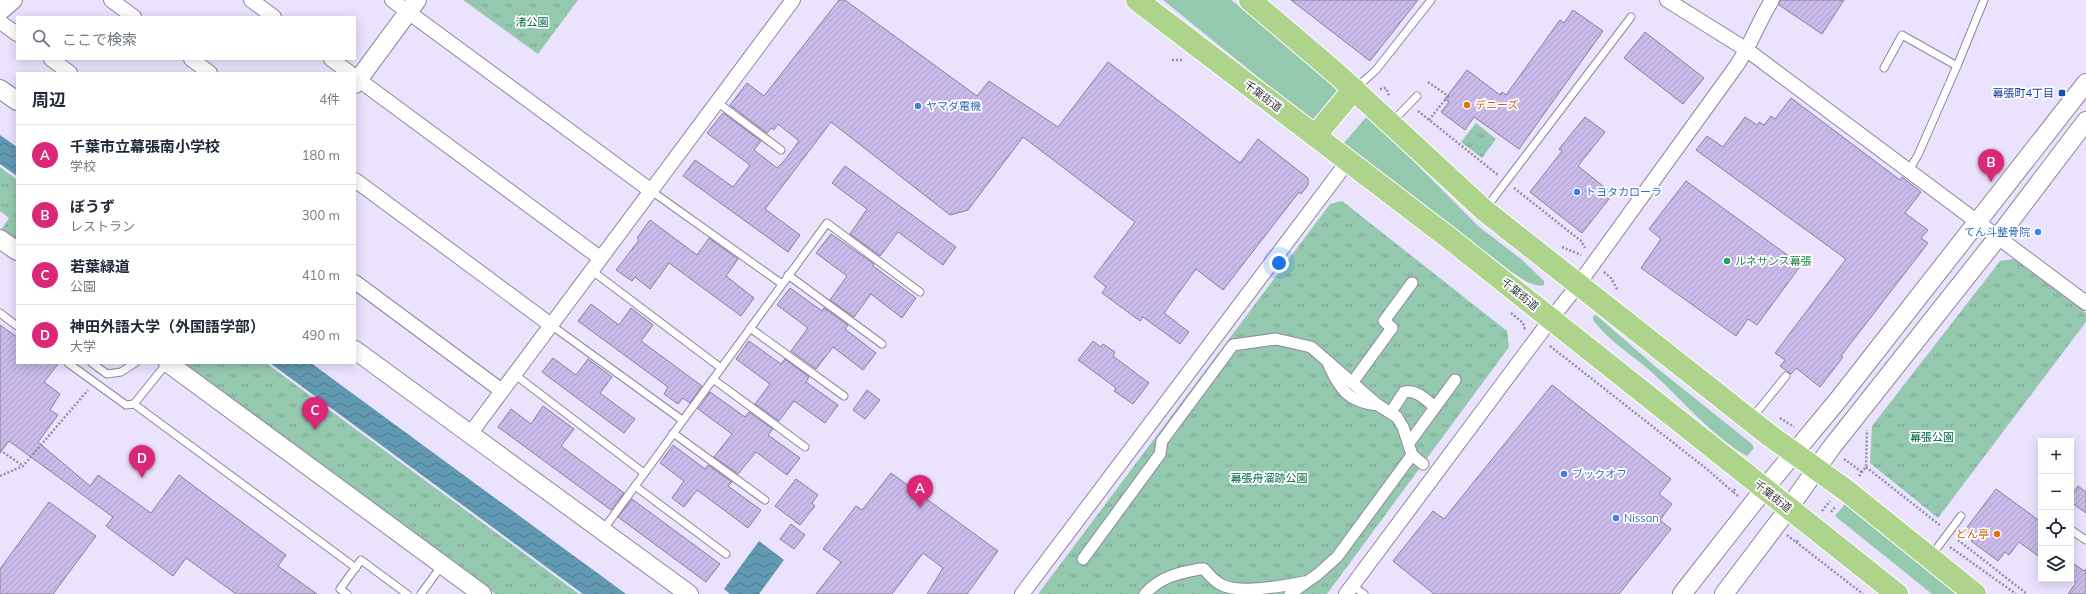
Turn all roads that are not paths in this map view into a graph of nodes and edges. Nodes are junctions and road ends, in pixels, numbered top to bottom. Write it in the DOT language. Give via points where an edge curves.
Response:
graph roads {
  1 [pos="12,0"];
  2 [pos="111,0"];
  3 [pos="251,0"];
  4 [pos="392,0"];
  5 [pos="793,0"];
  6 [pos="1137,0"];
  7 [pos="1250,0"];
  8 [pos="1431,0"];
  9 [pos="1667,0"];
  10 [pos="1772,0"];
  11 [pos="1984,0"];
  12 [pos="412,6"];
  13 [pos="0,11"];
  14 [pos="133,16"];
  15 [pos="273,16"];
  16 [pos="1631,17"];
  17 [pos="0,22"];
  18 [pos="16,33"];
  19 [pos="1747,50"];
  20 [pos="52,60"];
  21 [pos="192,60"];
  22 [pos="332,60"];
  23 [pos="1957,66"];
  24 [pos="1884,68"];
  25 [pos="69,72"];
  26 [pos="209,72"];
  27 [pos="347,72"];
  28 [pos="356,77"];
  29 [pos="356,79"];
  30 [pos="2086,84"];
  31 [pos="0,89"];
  32 [pos="1354,89"];
  33 [pos="1417,96"];
  34 [pos="16,100"];
  35 [pos="716,102"];
  36 [pos="2086,121"];
  37 [pos="1390,124"];
  38 [pos="1315,136"];
  39 [pos="781,150"];
  40 [pos="1348,161"];
  41 [pos="1908,170"];
  42 [pos="356,181"];
  43 [pos="650,190"];
  44 [pos="1484,210"];
  45 [pos="1978,222"];
  46 [pos="1998,237"];
  47 [pos="0,239"];
  48 [pos="16,250"];
  49 [pos="600,258"];
  50 [pos="591,270"];
  51 [pos="788,275"];
  52 [pos="356,283"];
  53 [pos="1412,283"];
  54 [pos="782,284"];
  55 [pos="1578,285"];
  56 [pos="920,292"];
  57 [pos="2086,303"];
  58 [pos="0,313"];
  59 [pos="1551,319"];
  60 [pos="16,325"];
  61 [pos="551,325"];
  62 [pos="750,328"];
  63 [pos="882,344"];
  64 [pos="356,351"];
  65 [pos="1326,359"];
  66 [pos="69,364"];
  67 [pos="93,364"];
  68 [pos="133,364"];
  69 [pos="167,364"];
  70 [pos="169,364"];
  71 [pos="721,368"];
  72 [pos="514,374"];
  73 [pos="1786,376"];
  74 [pos="713,379"];
  75 [pos="1455,380"];
  76 [pos="1352,383"];
  77 [pos="502,391"];
  78 [pos="844,396"];
  79 [pos="134,404"];
  80 [pos="1378,405"];
  81 [pos="1435,407"];
  82 [pos="1391,412"];
  83 [pos="682,420"];
  84 [pos="1751,420"];
  85 [pos="673,433"];
  86 [pos="470,434"];
  87 [pos="1409,443"];
  88 [pos="805,447"];
  89 [pos="1794,454"];
  90 [pos="1412,455"];
  91 [pos="1423,464"];
  92 [pos="1816,469"];
  93 [pos="644,473"];
  94 [pos="635,486"];
  95 [pos="1764,488"];
  96 [pos="765,500"];
  97 [pos="1789,508"];
  98 [pos="1961,516"];
  99 [pos="602,530"];
  100 [pos="2074,532"];
  101 [pos="2086,540"];
  102 [pos="726,554"];
  103 [pos="1930,558"];
  104 [pos="1083,559"];
  105 [pos="442,565"];
  106 [pos="356,568"];
  107 [pos="1308,581"];
  108 [pos="1278,590"];
  109 [pos="1354,591"];
  110 [pos="347,594"];
  111 [pos="407,594"];
  112 [pos="421,594"];
  113 [pos="482,594"];
  114 [pos="689,594"];
  115 [pos="1022,594"];
  116 [pos="1145,594"];
  117 [pos="1290,594"];
  118 [pos="1682,594"];
  119 [pos="1724,594"];
  120 [pos="1897,594"];
  121 [pos="1975,594"];
  1 -- 13 [label="street"];
  2 -- 14 [label="street"];
  3 -- 15 [label="street"];
  4 -- 12 [label="street"];
  5 -- 35 [label="street"];
  6 -- 38 [label="highway, 千葉街道"];
  7 -- 32 [label="highway"];
  8 -- 32 [label="lane" via="1376,70"];
  9 -- 19 [label="street"];
  10 -- 19 [label="street"];
  11 -- 23 [label="lane"];
  12 -- 28 [label="street"];
  12 -- 43 [label="street"];
  16 -- 44 [label="lane"];
  17 -- 18 [label="street"];
  19 -- 41 [label="street"];
  19 -- 55 [label="street"];
  20 -- 25 [label="street"];
  21 -- 26 [label="street"];
  22 -- 27 [label="street"];
  23 -- 24 [label="lane" via="1902,35"];
  23 -- 41 [label="lane" via="1918,155"];
  29 -- 49 [label="street"];
  30 -- 45 [label="street"];
  31 -- 34 [label="street"];
  32 -- 37 [label="highway"];
  32 -- 38 [label="highway"];
  33 -- 37 [label="lane"];
  35 -- 39 [label="lane"];
  35 -- 43 [label="street"];
  36 -- 46 [label="street"];
  37 -- 44 [label="highway"];
  38 -- 40 [label="highway, 千葉街道"];
  40 -- 59 [label="highway, 千葉街道"];
  40 -- 115 [label="street"];
  41 -- 45 [label="street"];
  42 -- 61 [label="street"];
  43 -- 49 [label="street"];
  43 -- 54 [label="lane"];
  44 -- 55 [label="highway"];
  45 -- 46 [label="street"];
  45 -- 89 [label="street"];
  46 -- 57 [label="street"];
  46 -- 92 [label="street"];
  47 -- 48 [label="street"];
  49 -- 50 [label="street"];
  50 -- 61 [label="street"];
  50 -- 71 [label="lane"];
  51 -- 54 [label="lane"];
  51 -- 56 [label="lane" via="827,223"];
  51 -- 63 [label="lane"];
  52 -- 77 [label="street"];
  53 -- 76 [label="street" via="1384,321 1392,328"];
  54 -- 62 [label="lane"];
  55 -- 59 [label="street"];
  55 -- 84 [label="highway"];
  58 -- 60 [label="lane"];
  59 -- 95 [label="highway, 千葉街道"];
  59 -- 109 [label="street"];
  61 -- 72 [label="street"];
  61 -- 83 [label="lane"];
  62 -- 71 [label="lane"];
  62 -- 78 [label="lane"];
  64 -- 86 [label="street"];
  65 -- 76 [label="street"];
  65 -- 80 [label="street" via="1345,394 1363,403"];
  65 -- 104 [label="street" via="1311,347 1276,339 1233,345 1162,441 1160,454"];
  66 -- 79 [label="lane" via="126,405"];
  67 -- 68 [label="lane" via="107,374 121,372"];
  69 -- 79 [label="lane"];
  70 -- 105 [label="street"];
  71 -- 74 [label="lane"];
  72 -- 77 [label="street"];
  72 -- 93 [label="lane"];
  73 -- 84 [label="lane"];
  74 -- 83 [label="lane"];
  74 -- 88 [label="lane"];
  75 -- 81 [label="street"];
  76 -- 80 [label="street"];
  77 -- 86 [label="street"];
  79 -- 106 [label="lane"];
  80 -- 82 [label="street"];
  81 -- 82 [label="street" via="1413,391 1407,391"];
  81 -- 87 [label="street"];
  82 -- 87 [label="street" via="1402,426"];
  83 -- 85 [label="lane"];
  84 -- 89 [label="highway"];
  85 -- 93 [label="lane"];
  85 -- 96 [label="lane"];
  86 -- 99 [label="street"];
  87 -- 90 [label="street"];
  89 -- 92 [label="highway"];
  89 -- 95 [label="street"];
  90 -- 91 [label="street"];
  90 -- 107 [label="street" via="1337,557"];
  92 -- 97 [label="street"];
  92 -- 103 [label="highway"];
  93 -- 94 [label="lane"];
  94 -- 99 [label="lane"];
  94 -- 102 [label="lane"];
  95 -- 97 [label="highway, 千葉街道"];
  95 -- 118 [label="street"];
  97 -- 119 [label="street"];
  97 -- 120 [label="highway, 千葉街道"];
  98 -- 103 [label="lane"];
  99 -- 114 [label="street"];
  100 -- 101 [label="lane"];
  103 -- 121 [label="highway"];
  105 -- 112 [label="lane"];
  105 -- 113 [label="street"];
  106 -- 110 [label="lane" via="340,589"];
  106 -- 111 [label="lane" via="361,560"];
  107 -- 108 [label="street"];
  107 -- 117 [label="street"];
  108 -- 116 [label="street" via="1227,586 1216,581 1204,569 1200,569 1166,577"];
}
